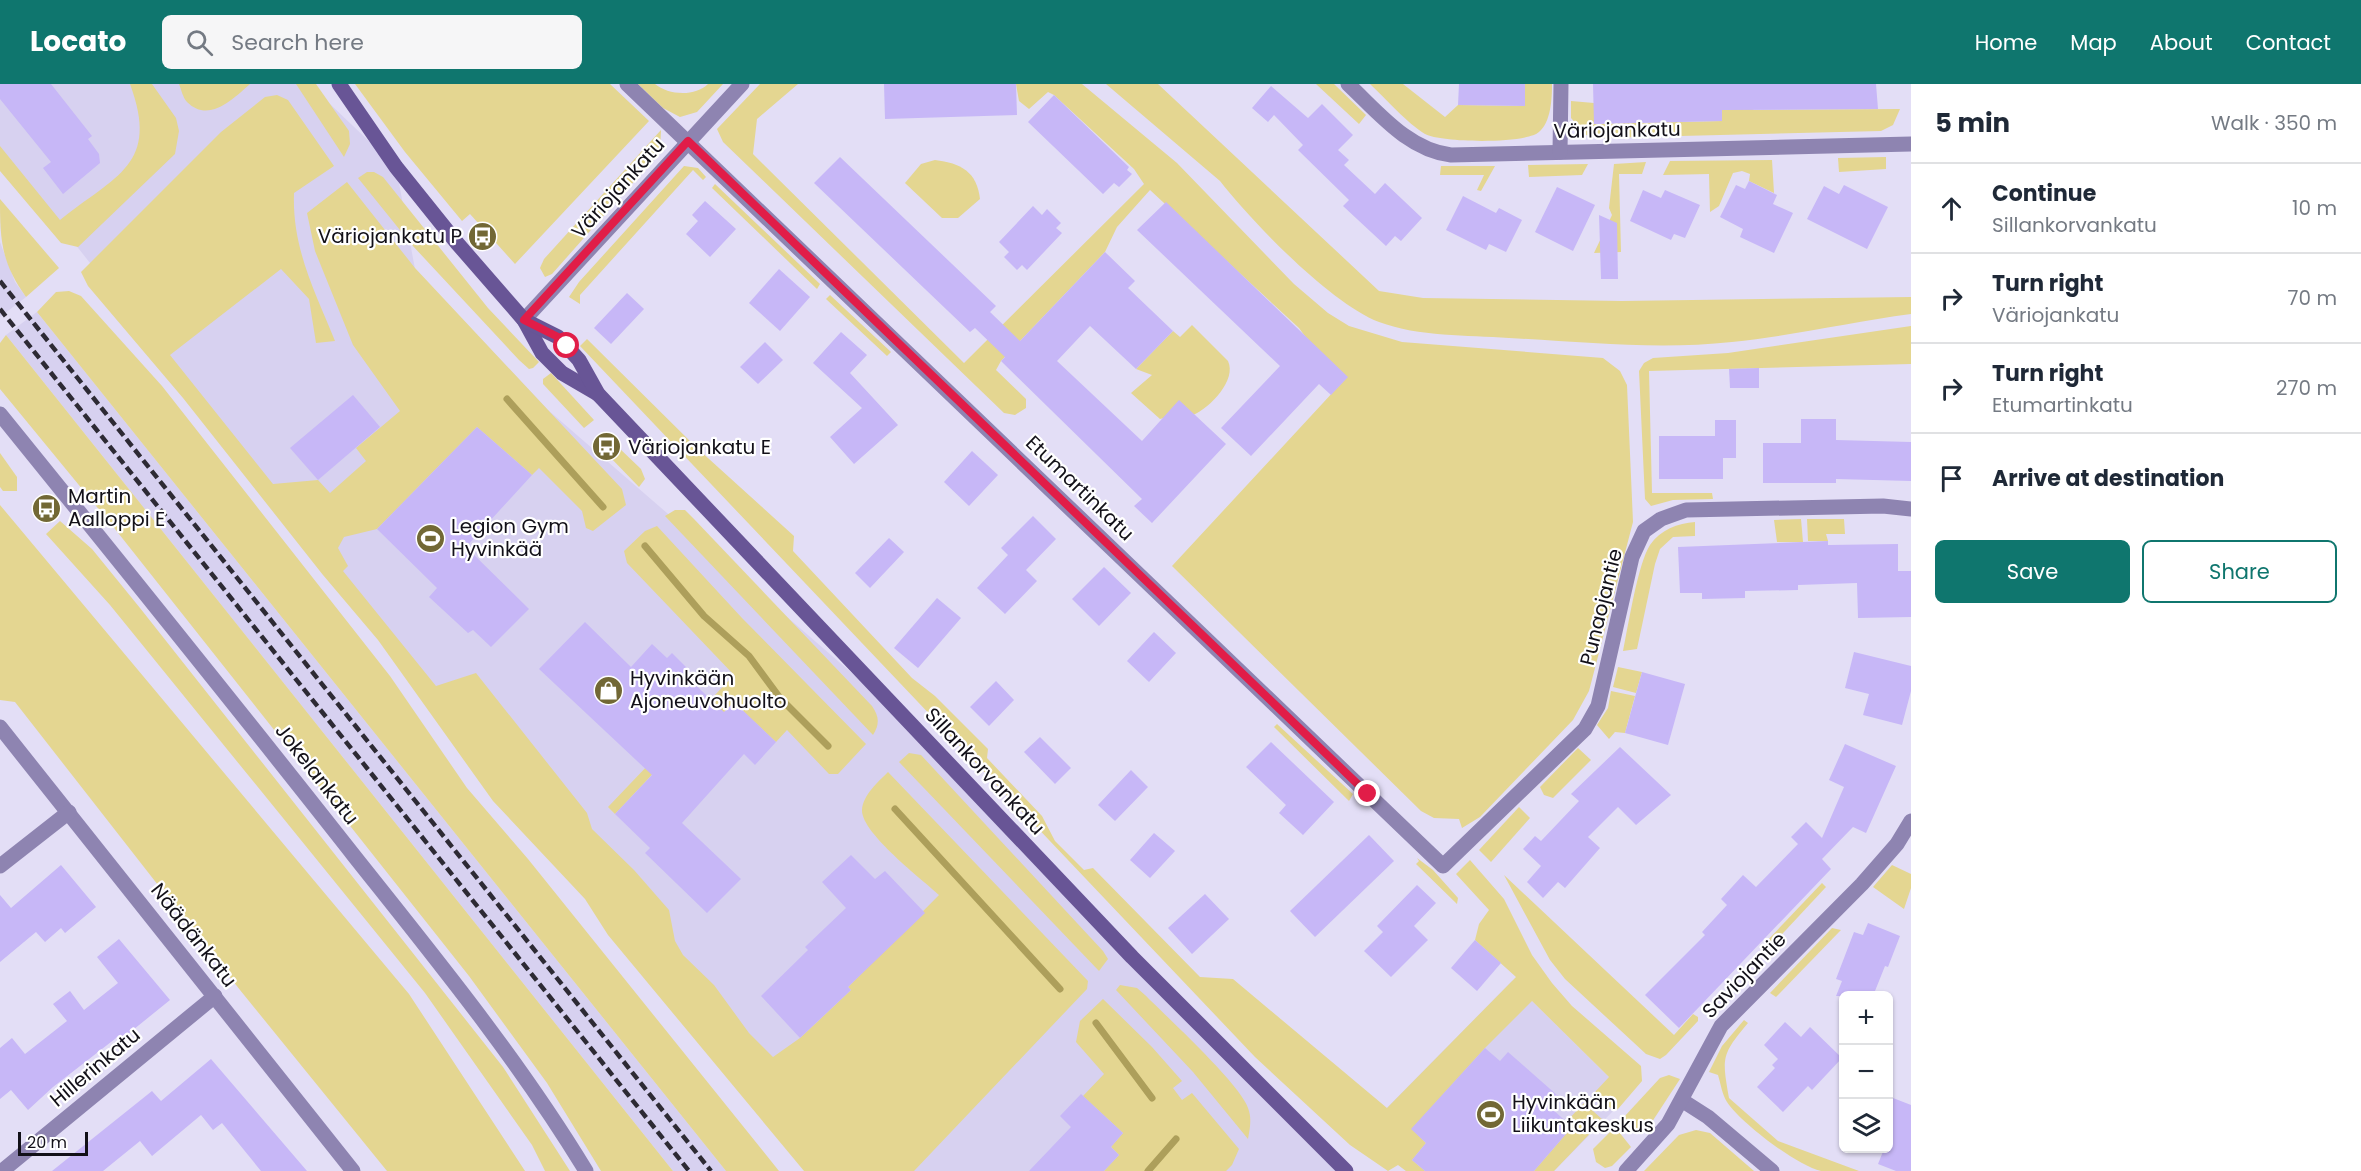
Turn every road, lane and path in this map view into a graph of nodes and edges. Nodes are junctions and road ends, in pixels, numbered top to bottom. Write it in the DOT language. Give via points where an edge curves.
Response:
graph roads {
  1 [pos="339,84"];
  2 [pos="627,84"];
  3 [pos="742,84"];
  4 [pos="1348,84"];
  5 [pos="1562,84"];
  6 [pos="688,141"];
  7 [pos="1911,144"];
  8 [pos="1560,152"];
  9 [pos="524,320"];
  10 [pos="598,394"];
  11 [pos="0,414"];
  12 [pos="1911,509"];
  13 [pos="0,727"];
  14 [pos="69,812"];
  15 [pos="1911,821"];
  16 [pos="0,866"];
  17 [pos="1443,866"];
  18 [pos="215,996"];
  19 [pos="1683,1101"];
  20 [pos="2,1171"];
  21 [pos="353,1171"];
  22 [pos="586,1171"];
  23 [pos="1346,1171"];
  24 [pos="1626,1171"];
  25 [pos="1772,1171"];
  1 -- 9 [label="main road, Sillankorvankatu" via="396,167"];
  2 -- 6 [label="street, Etumartinkatu"];
  3 -- 6 [label="street, Väriojankatu"];
  4 -- 8 [label="street, Väriojankatu" via="1393,127 1433,153"];
  5 -- 8 [label="street"];
  6 -- 9 [label="street, Väriojankatu"];
  6 -- 17 [label="street, Etumartinkatu"];
  7 -- 8 [label="street, Väriojankatu"];
  9 -- 10 [label="main road, Sillankorvankatu" via="542,353 562,373"];
  9 -- 10 [label="main road, Sillankorvankatu" via="558,337 579,360"];
  10 -- 23 [label="main road, Sillankorvankatu" via="1132,957"];
  11 -- 22 [label="street, Jokelankatu" via="493,1031"];
  12 -- 17 [label="street, Punaojantie" via="1883,506 1686,510 1661,519 1644,531 1632,557 1598,706 1585,729"];
  13 -- 14 [label="street, Näädänkatu"];
  14 -- 16 [label="street"];
  14 -- 18 [label="street, Näädänkatu"];
  15 -- 19 [label="street, Saviojantie" via="1897,844 1862,884 1721,1026"];
  18 -- 20 [label="street, Hillerinkatu"];
  18 -- 21 [label="street, Näädänkatu"];
  19 -- 24 [label="street, Saviojantie"];
  19 -- 25 [label="street"];
}
